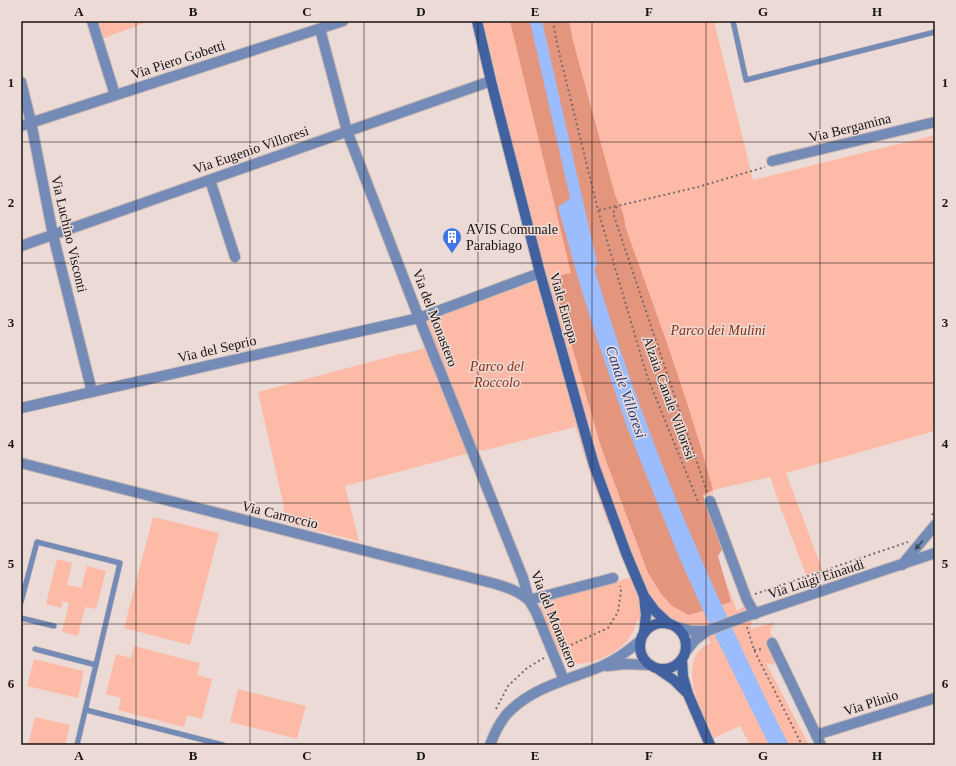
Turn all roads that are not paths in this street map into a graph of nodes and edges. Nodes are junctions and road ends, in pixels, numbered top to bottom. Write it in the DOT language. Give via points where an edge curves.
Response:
graph roads {
  1 [pos="92,21"];
  2 [pos="343,21"];
  3 [pos="477,21"];
  4 [pos="733,21"];
  5 [pos="320,29"];
  6 [pos="935,32"];
  7 [pos="491,81"];
  8 [pos="21,82"];
  9 [pos="115,95"];
  10 [pos="31,122"];
  11 [pos="935,122"];
  12 [pos="21,126"];
  13 [pos="347,131"];
  14 [pos="772,161"];
  15 [pos="210,180"];
  16 [pos="54,235"];
  17 [pos="21,246"];
  18 [pos="235,257"];
  19 [pos="540,272"];
  20 [pos="419,318"];
  21 [pos="92,392"];
  22 [pos="21,408"];
  23 [pos="21,463"];
  24 [pos="710,501"];
  25 [pos="933,521"];
  26 [pos="935,553"];
  27 [pos="902,565"];
  28 [pos="616,581"];
  29 [pos="644,596"];
  30 [pos="529,600"];
  31 [pos="21,602"];
  32 [pos="755,614"];
  33 [pos="21,618"];
  34 [pos="673,625"];
  35 [pos="54,626"];
  36 [pos="707,631"];
  37 [pos="642,637"];
  38 [pos="772,644"];
  39 [pos="35,650"];
  40 [pos="684,656"];
  41 [pos="96,665"];
  42 [pos="603,666"];
  43 [pos="654,667"];
  44 [pos="564,680"];
  45 [pos="688,694"];
  46 [pos="935,698"];
  47 [pos="86,710"];
  48 [pos="816,735"];
  49 [pos="77,745"];
  50 [pos="222,745"];
  51 [pos="490,745"];
  52 [pos="710,745"];
  53 [pos="821,745"];
  1 -- 9 [label="street"];
  2 -- 5 [label="street, Via Piero Gobetti"];
  3 -- 7 [label="street, Viale Europa"];
  4 -- 6 [label="lane" via="746,80"];
  5 -- 9 [label="street, Via Piero Gobetti"];
  5 -- 13 [label="street, Via del Monastero"];
  7 -- 13 [label="street, Via Eugenio Villoresi"];
  7 -- 19 [label="street, Viale Europa"];
  8 -- 10 [label="street, Via Luchino Visconti"];
  9 -- 10 [label="street, Via Piero Gobetti"];
  10 -- 12 [label="street, Via Piero Gobetti"];
  10 -- 16 [label="street, Via Luchino Visconti"];
  11 -- 14 [label="street, Via Bergamina"];
  13 -- 15 [label="street, Via Eugenio Villoresi"];
  13 -- 20 [label="street, Via del Monastero"];
  15 -- 16 [label="street, Via Eugenio Villoresi"];
  15 -- 18 [label="street"];
  16 -- 17 [label="street, Via Eugenio Villoresi"];
  16 -- 21 [label="street, Via Luchino Visconti"];
  19 -- 20 [label="street, Via del Seprio"];
  19 -- 29 [label="street, Viale Europa" via="594,466"];
  20 -- 21 [label="street, Via del Seprio"];
  20 -- 30 [label="street, Via del Monastero" via="523,578"];
  21 -- 22 [label="street, Via del Seprio"];
  23 -- 30 [label="street, Via Carroccio" via="496,584 514,590"];
  24 -- 32 [label="street" via="746,597"];
  25 -- 27 [label="street, one-way"];
  26 -- 27 [label="street, Via Luigi Einaudi"];
  27 -- 32 [label="street, Via Luigi Einaudi"];
  28 -- 30 [label="street"];
  29 -- 34 [label="street, Viale Europa" via="655,611"];
  29 -- 37 [label="street, Viale Europa" via="646,615"];
  30 -- 44 [label="street, Via del Monastero"];
  31 -- 41 [label="lane" via="37,542 120,563"];
  32 -- 36 [label="street, Via Luigi Einaudi"];
  33 -- 35 [label="lane"];
  34 -- 36 [label="street, Via Luigi Einaudi" via="692,631"];
  34 -- 37 [label="street" via="660,623 651,626"];
  34 -- 40 [label="street, Viale Europa" via="683,634 686,643"];
  36 -- 40 [label="street, Via Luigi Einaudi" via="695,640"];
  37 -- 42 [label="street" via="623,655"];
  37 -- 43 [label="street, Viale Europa" via="640,650 643,658"];
  38 -- 48 [label="street"];
  39 -- 41 [label="lane"];
  40 -- 43 [label="street" via="675,666 667,669"];
  40 -- 45 [label="street, Viale Europa" via="683,677"];
  41 -- 47 [label="lane"];
  42 -- 43 [label="street" via="626,664"];
  42 -- 44 [label="street"];
  43 -- 45 [label="street, Viale Europa" via="674,680"];
  44 -- 51 [label="street" via="522,701 496,730"];
  45 -- 52 [label="street, Viale Europa"];
  46 -- 48 [label="street, Via Plinio"];
  47 -- 49 [label="lane"];
  47 -- 50 [label="lane"];
  48 -- 53 [label="street"];
}
